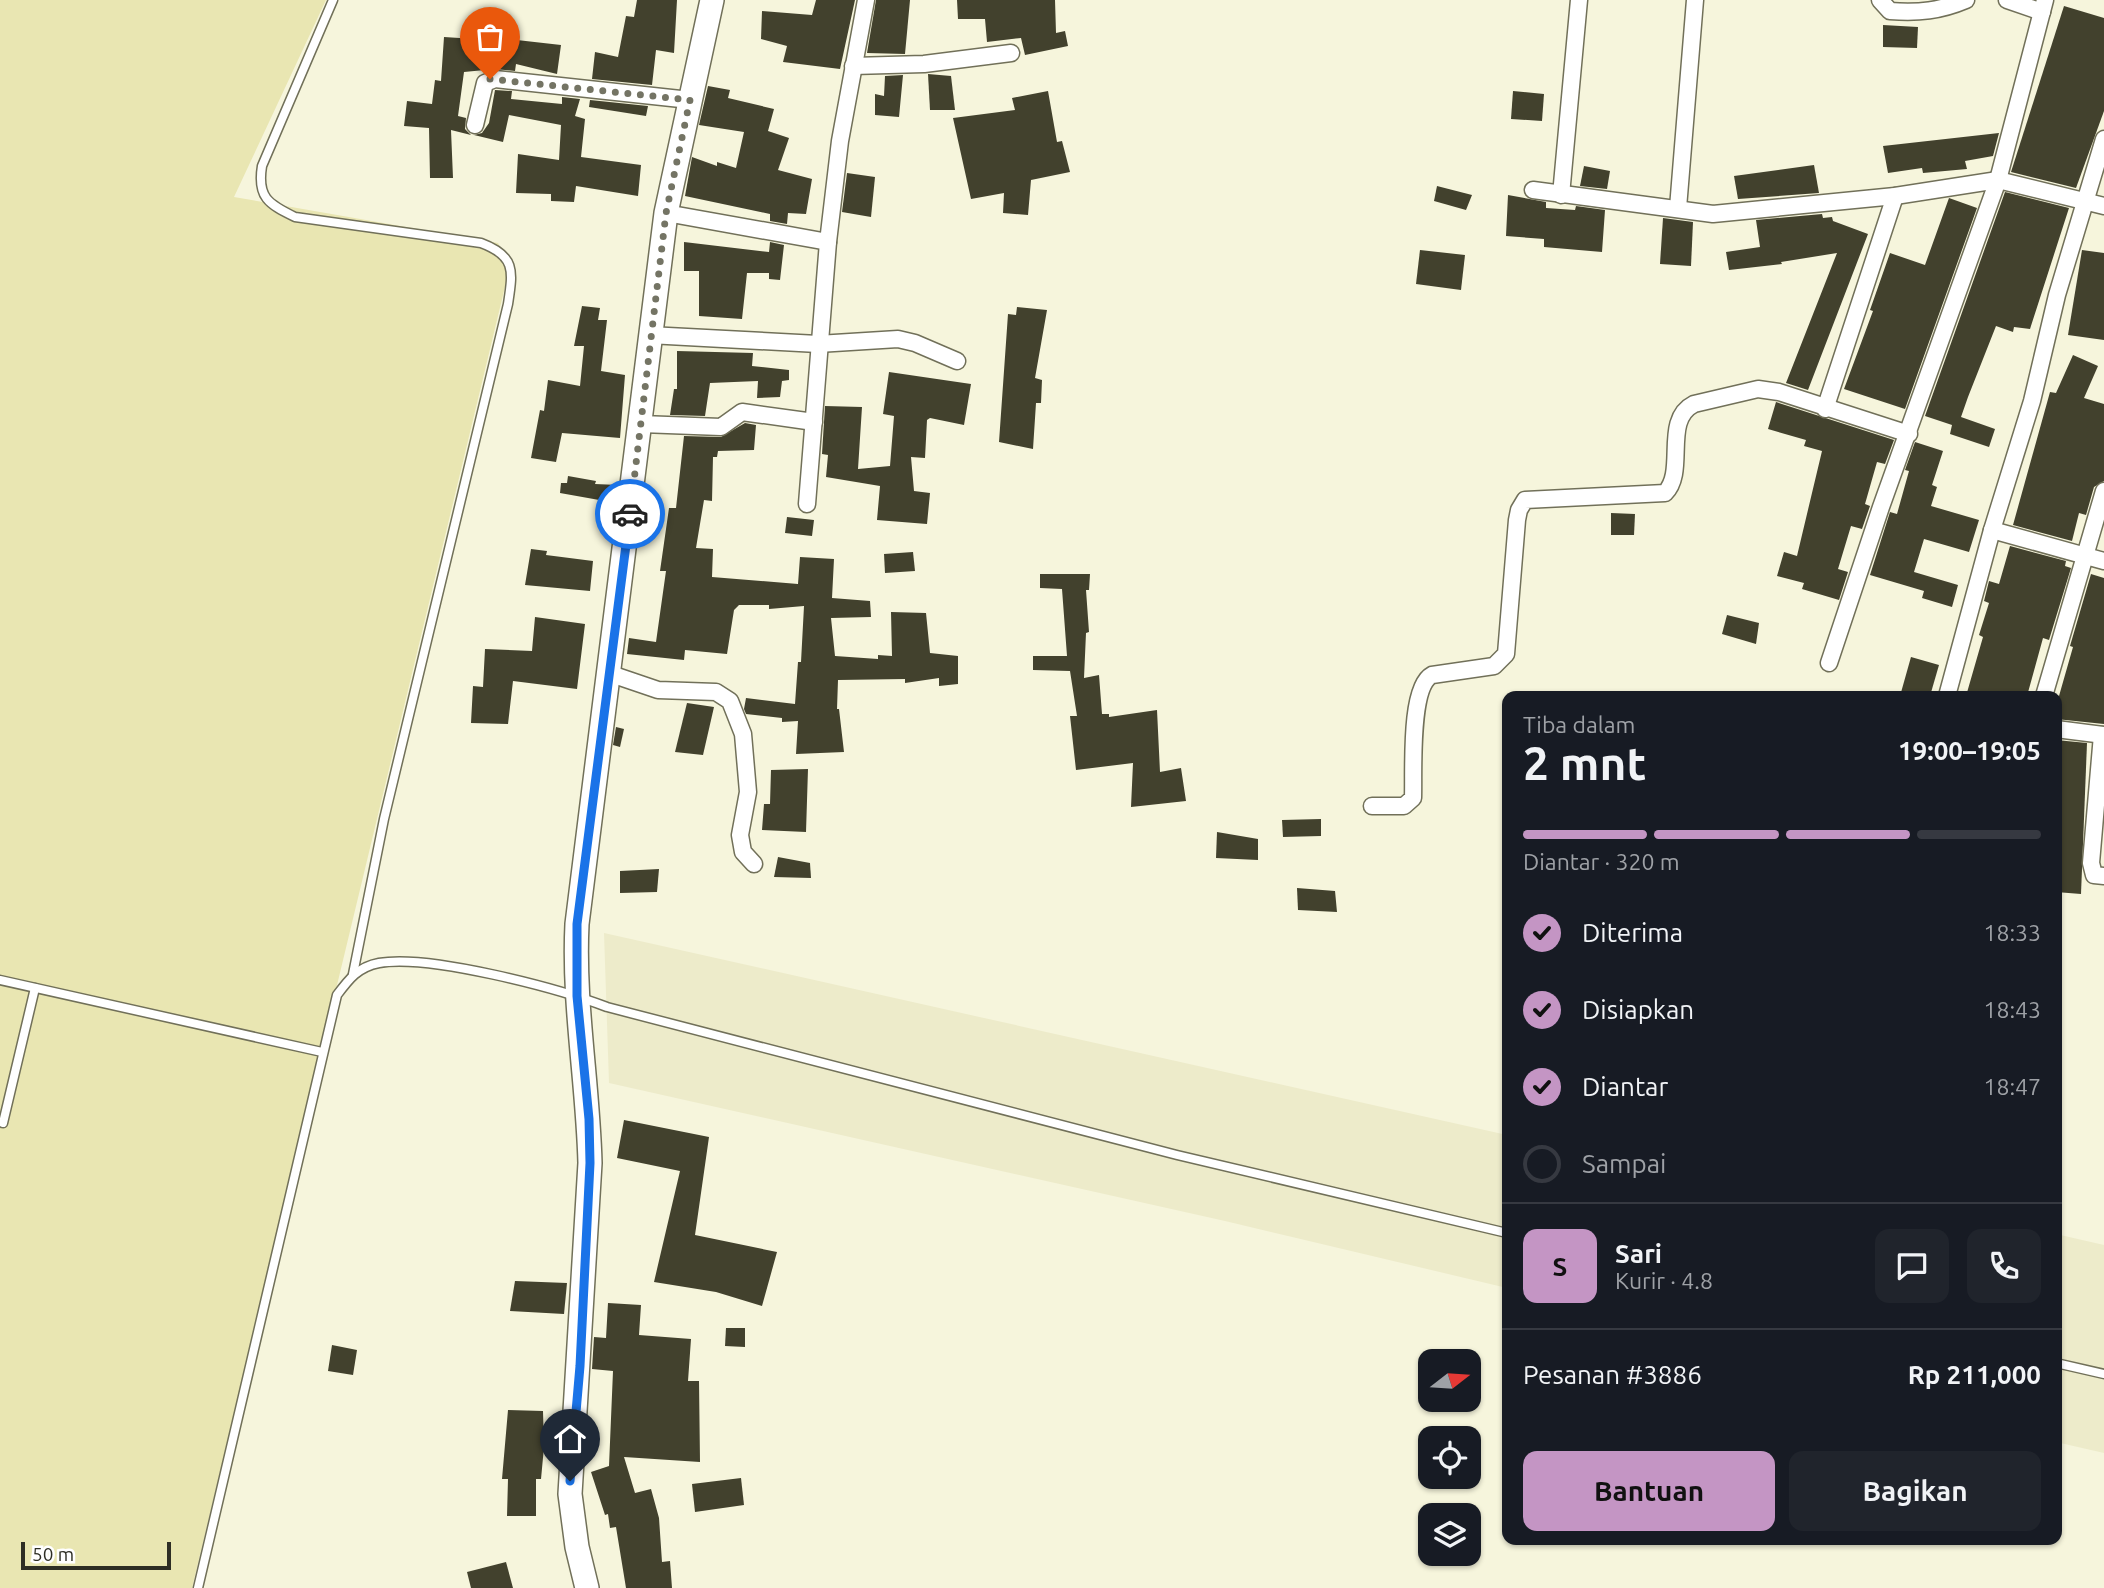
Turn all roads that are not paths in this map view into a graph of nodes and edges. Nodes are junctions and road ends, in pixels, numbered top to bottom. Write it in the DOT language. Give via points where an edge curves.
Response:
graph roads {
  1 [pos="333,0"];
  2 [pos="712,0"];
  3 [pos="866,0"];
  4 [pos="1579,0"];
  5 [pos="1695,0"];
  6 [pos="1880,0"];
  7 [pos="1966,0"];
  8 [pos="2007,0"];
  9 [pos="2044,6"];
  10 [pos="1011,53"];
  11 [pos="853,66"];
  12 [pos="690,100"];
  13 [pos="475,125"];
  14 [pos="2104,139"];
  15 [pos="1998,180"];
  16 [pos="1533,190"];
  17 [pos="1561,195"];
  18 [pos="1895,196"];
  19 [pos="2085,201"];
  20 [pos="2104,206"];
  21 [pos="1678,208"];
  22 [pos="666,213"];
  23 [pos="828,242"];
  24 [pos="649,335"];
  25 [pos="818,344"];
  26 [pos="957,361"];
  27 [pos="1825,409"];
  28 [pos="814,422"];
  29 [pos="641,424"];
  30 [pos="1909,435"];
  31 [pos="2104,491"];
  32 [pos="807,504"];
  33 [pos="1992,530"];
  34 [pos="2084,556"];
  35 [pos="2104,562"];
  36 [pos="1829,663"];
  37 [pos="608,673"];
  38 [pos="1948,691"];
  39 [pos="2045,691"];
  40 [pos="2062,730"];
  41 [pos="2103,735"];
  42 [pos="1372,806"];
  43 [pos="754,864"];
  44 [pos="2104,876"];
  45 [pos="353,974"];
  46 [pos="0,980"];
  47 [pos="36,988"];
  48 [pos="577,996"];
  49 [pos="322,1052"];
  50 [pos="3,1123"];
  51 [pos="1502,1232"];
  52 [pos="2062,1364"];
  53 [pos="2104,1374"];
  54 [pos="198,1588"];
  55 [pos="587,1588"];
  1 -- 45 [label="lane" via="262,166 259,185 264,196 295,217 481,243 498,249 509,260 512,277 384,820"];
  2 -- 12 [label="main road"];
  3 -- 11 [label="street"];
  4 -- 17 [label="street"];
  5 -- 21 [label="street"];
  6 -- 7 [label="street" via="1890,11 1916,13"];
  8 -- 9 [label="street"];
  9 -- 15 [label="street"];
  10 -- 11 [label="street" via="924,64"];
  11 -- 23 [label="street"];
  12 -- 13 [label="street" via="495,79 485,83"];
  12 -- 22 [label="main road"];
  14 -- 19 [label="street"];
  15 -- 18 [label="street"];
  15 -- 19 [label="street"];
  15 -- 30 [label="street"];
  16 -- 17 [label="street"];
  17 -- 21 [label="street"];
  18 -- 21 [label="street" via="1713,214"];
  18 -- 27 [label="street"];
  19 -- 20 [label="street"];
  19 -- 33 [label="street"];
  22 -- 23 [label="street"];
  22 -- 24 [label="main road"];
  23 -- 25 [label="street"];
  24 -- 25 [label="street"];
  24 -- 29 [label="main road"];
  25 -- 26 [label="street" via="898,339"];
  25 -- 28 [label="street"];
  27 -- 30 [label="street"];
  27 -- 42 [label="street" via="1767,389 1694,404 1682,414 1671,485 1665,494 1532,498 1521,504 1506,654 1494,666 1425,679 1418,697 1413,798 1404,806"];
  28 -- 29 [label="street" via="741,412 721,427"];
  28 -- 32 [label="street"];
  29 -- 37 [label="main road"];
  30 -- 36 [label="street"];
  31 -- 34 [label="street"];
  33 -- 34 [label="street"];
  33 -- 38 [label="street"];
  34 -- 35 [label="street"];
  34 -- 39 [label="street"];
  37 -- 43 [label="street" via="659,690 716,692 730,701 743,734 748,792 740,835 743,852"];
  37 -- 48 [label="main road" via="577,924"];
  40 -- 41 [label="street"];
  41 -- 44 [label="street" via="2091,863 2094,875"];
  45 -- 48 [label="lane" via="377,963 410,962 463,969"];
  45 -- 49 [label="lane" via="337,995"];
  46 -- 47 [label="lane"];
  47 -- 49 [label="lane"];
  47 -- 50 [label="lane"];
  48 -- 51 [label="lane" via="1177,1155"];
  48 -- 55 [label="main road" via="590,1163 570,1494"];
  49 -- 54 [label="lane"];
  52 -- 53 [label="lane"];
}
